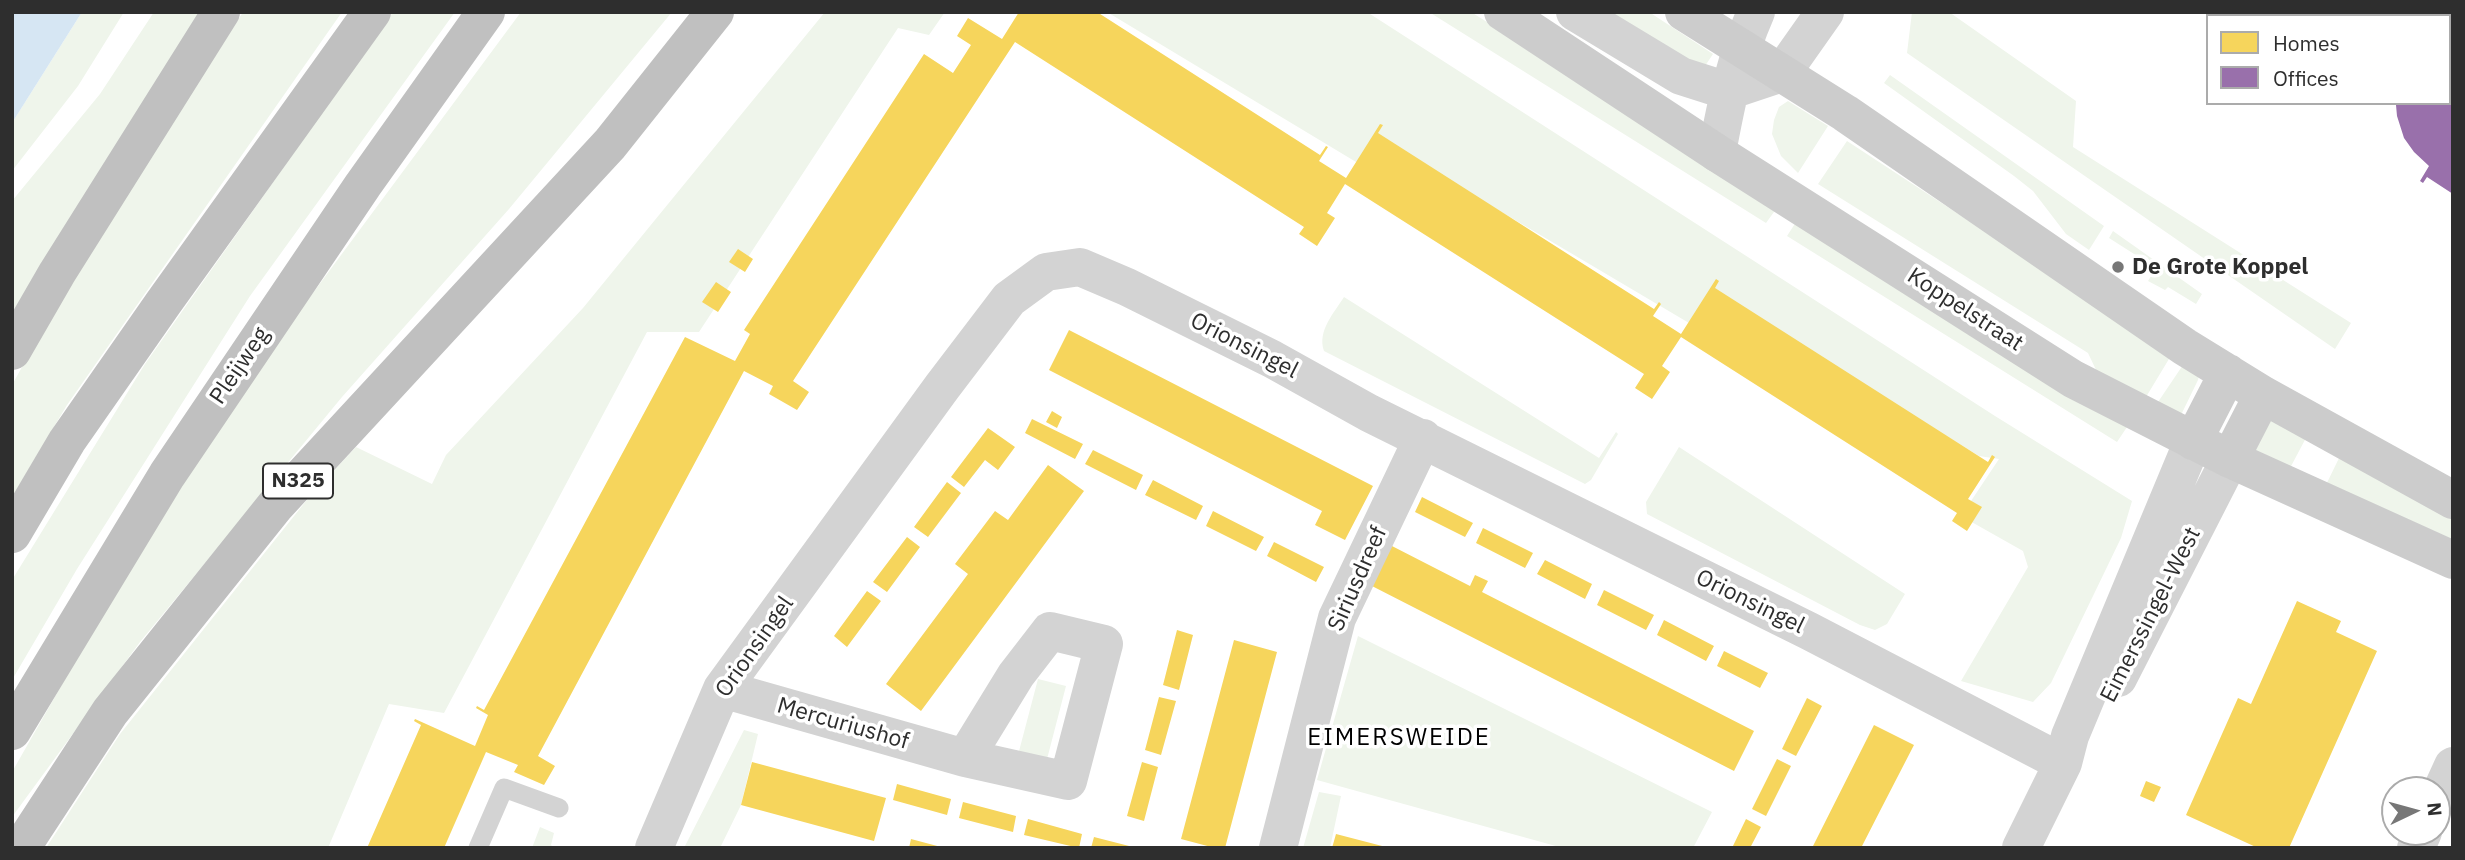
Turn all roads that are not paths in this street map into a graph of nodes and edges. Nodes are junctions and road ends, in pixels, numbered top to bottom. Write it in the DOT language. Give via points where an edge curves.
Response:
graph roads {
  1 [pos="221,12"];
  2 [pos="372,12"];
  3 [pos="486,12"];
  4 [pos="715,12"];
  5 [pos="1503,12"];
  6 [pos="1575,12"];
  7 [pos="1684,12"];
  8 [pos="1756,12"];
  9 [pos="1825,12"];
  10 [pos="1740,47"];
  11 [pos="1782,73"];
  12 [pos="1728,91"];
  13 [pos="1717,153"];
  14 [pos="12,351"];
  15 [pos="2228,373"];
  16 [pos="2263,395"];
  17 [pos="1423,439"];
  18 [pos="2193,441"];
  19 [pos="2230,459"];
  20 [pos="2453,500"];
  21 [pos="12,534"];
  22 [pos="2453,560"];
  23 [pos="722,690"];
  24 [pos="12,731"];
  25 [pos="965,758"];
  26 [pos="2063,763"];
  27 [pos="559,808"];
  28 [pos="21,848"];
  29 [pos="478,848"];
  30 [pos="654,848"];
  31 [pos="1278,848"];
  32 [pos="2021,848"];
  1 -- 14 [label="highway"];
  2 -- 21 [label="highway" via="67,442"];
  3 -- 24 [label="highway, Pleijweg" via="167,475"];
  4 -- 28 [label="highway, N325" via="610,144 275,506 110,712"];
  5 -- 13 [label="street, Koppelstraat"];
  6 -- 12 [label="street" via="1681,76"];
  7 -- 10 [label="street"];
  8 -- 10 [label="street"];
  9 -- 11 [label="street"];
  10 -- 11 [label="street"];
  10 -- 12 [label="street"];
  11 -- 12 [label="street"];
  11 -- 15 [label="street"];
  12 -- 13 [label="street"];
  13 -- 18 [label="street, Koppelstraat" via="2073,379"];
  15 -- 16 [label="street"];
  15 -- 18 [label="street"];
  16 -- 19 [label="street"];
  16 -- 20 [label="street"];
  17 -- 23 [label="street, Orionsingel" via="1127,287 1080,267 1046,272 1009,299"];
  17 -- 26 [label="street, Orionsingel"];
  17 -- 31 [label="street, Siriusdreef" via="1337,618"];
  18 -- 19 [label="street, Koppelstraat"];
  18 -- 26 [label="street, Eimerssingel-West" via="2070,736"];
  19 -- 22 [label="street, Koppelstraat"];
  19 -- 26 [label="street, Eimerssingel-West" via="2084,745"];
  23 -- 25 [label="street, Mercuriushof"];
  23 -- 30 [label="street, Orionsingel"];
  26 -- 32 [label="street, Eimerssingel-West"];
  27 -- 29 [label="lane" via="504,788"];
}
